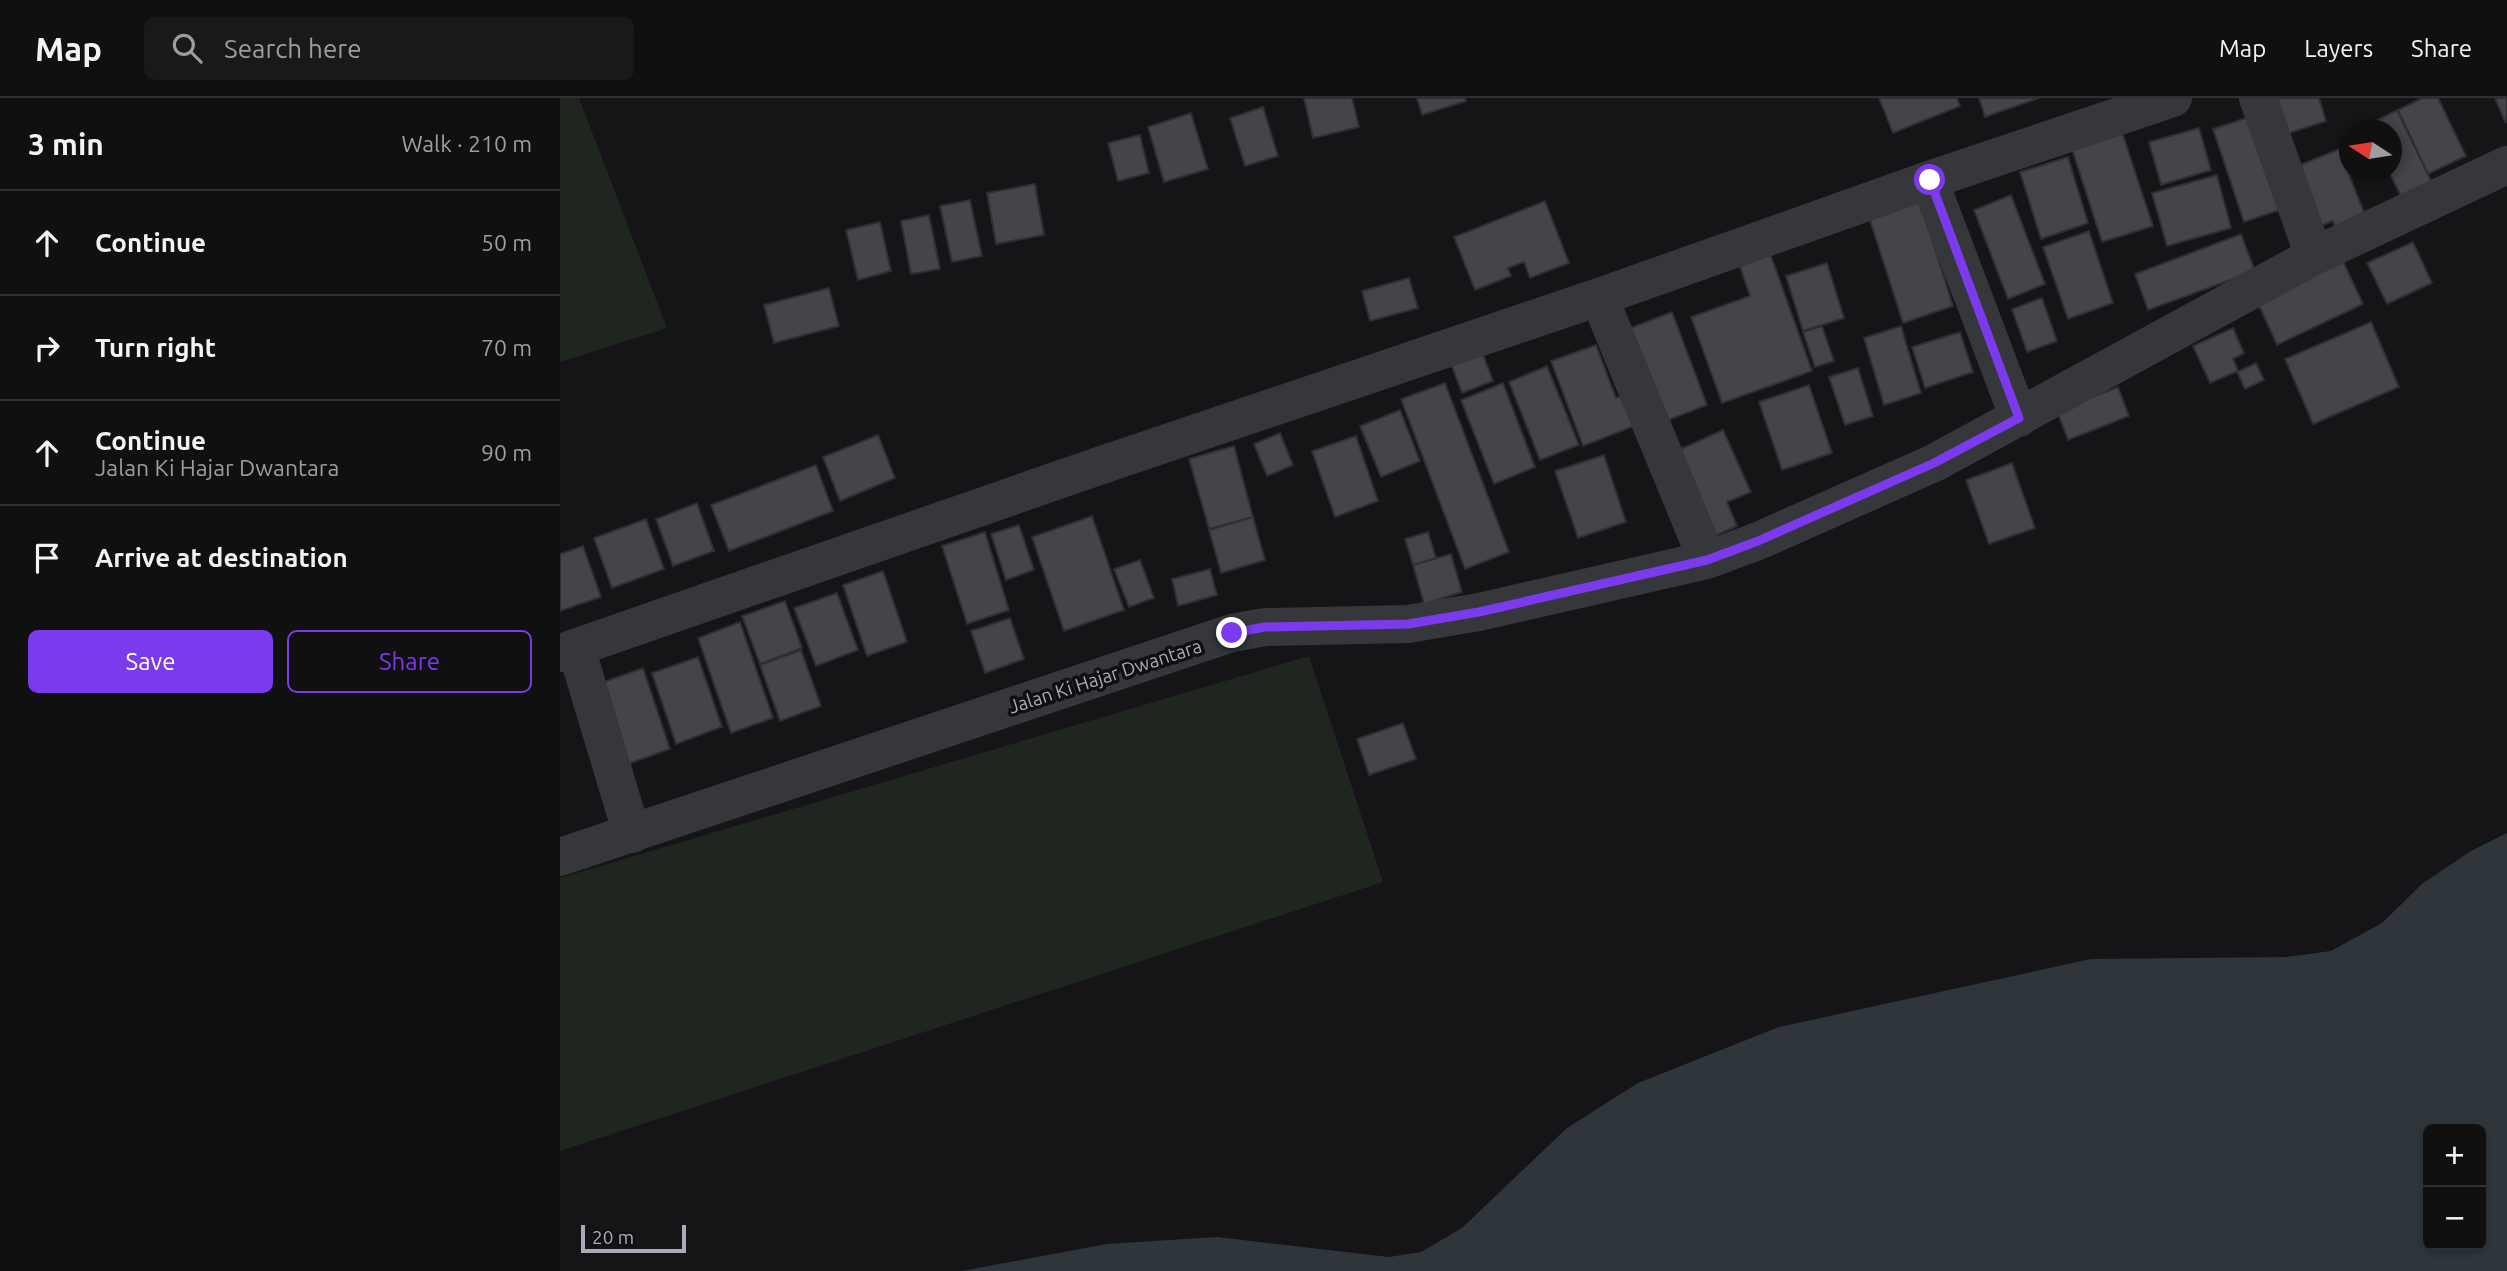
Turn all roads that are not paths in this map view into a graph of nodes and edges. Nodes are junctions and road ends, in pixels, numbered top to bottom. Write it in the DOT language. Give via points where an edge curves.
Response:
graph roads {
  1 [pos="2173,98"];
  2 [pos="2258,98"];
  3 [pos="2507,165"];
  4 [pos="1930,180"];
  5 [pos="2314,256"];
  6 [pos="1599,297"];
  7 [pos="2019,418"];
  8 [pos="1707,560"];
  9 [pos="568,650"];
  10 [pos="632,834"];
  11 [pos="560,857"];
  1 -- 4 [label="street"];
  2 -- 5 [label="street"];
  3 -- 5 [label="street, Jalan Ki Hajar Dwantara"];
  4 -- 6 [label="street"];
  4 -- 7 [label="street"];
  5 -- 7 [label="street, Jalan Ki Hajar Dwantara"];
  6 -- 8 [label="street"];
  6 -- 9 [label="street"];
  7 -- 8 [label="street, Jalan Ki Hajar Dwantara" via="1934,463"];
  8 -- 10 [label="street, Jalan Ki Hajar Dwantara" via="1408,624 1265,627 1232,633"];
  9 -- 10 [label="street"];
  10 -- 11 [label="street, Jalan Ki Hajar Dwantara"];
}
